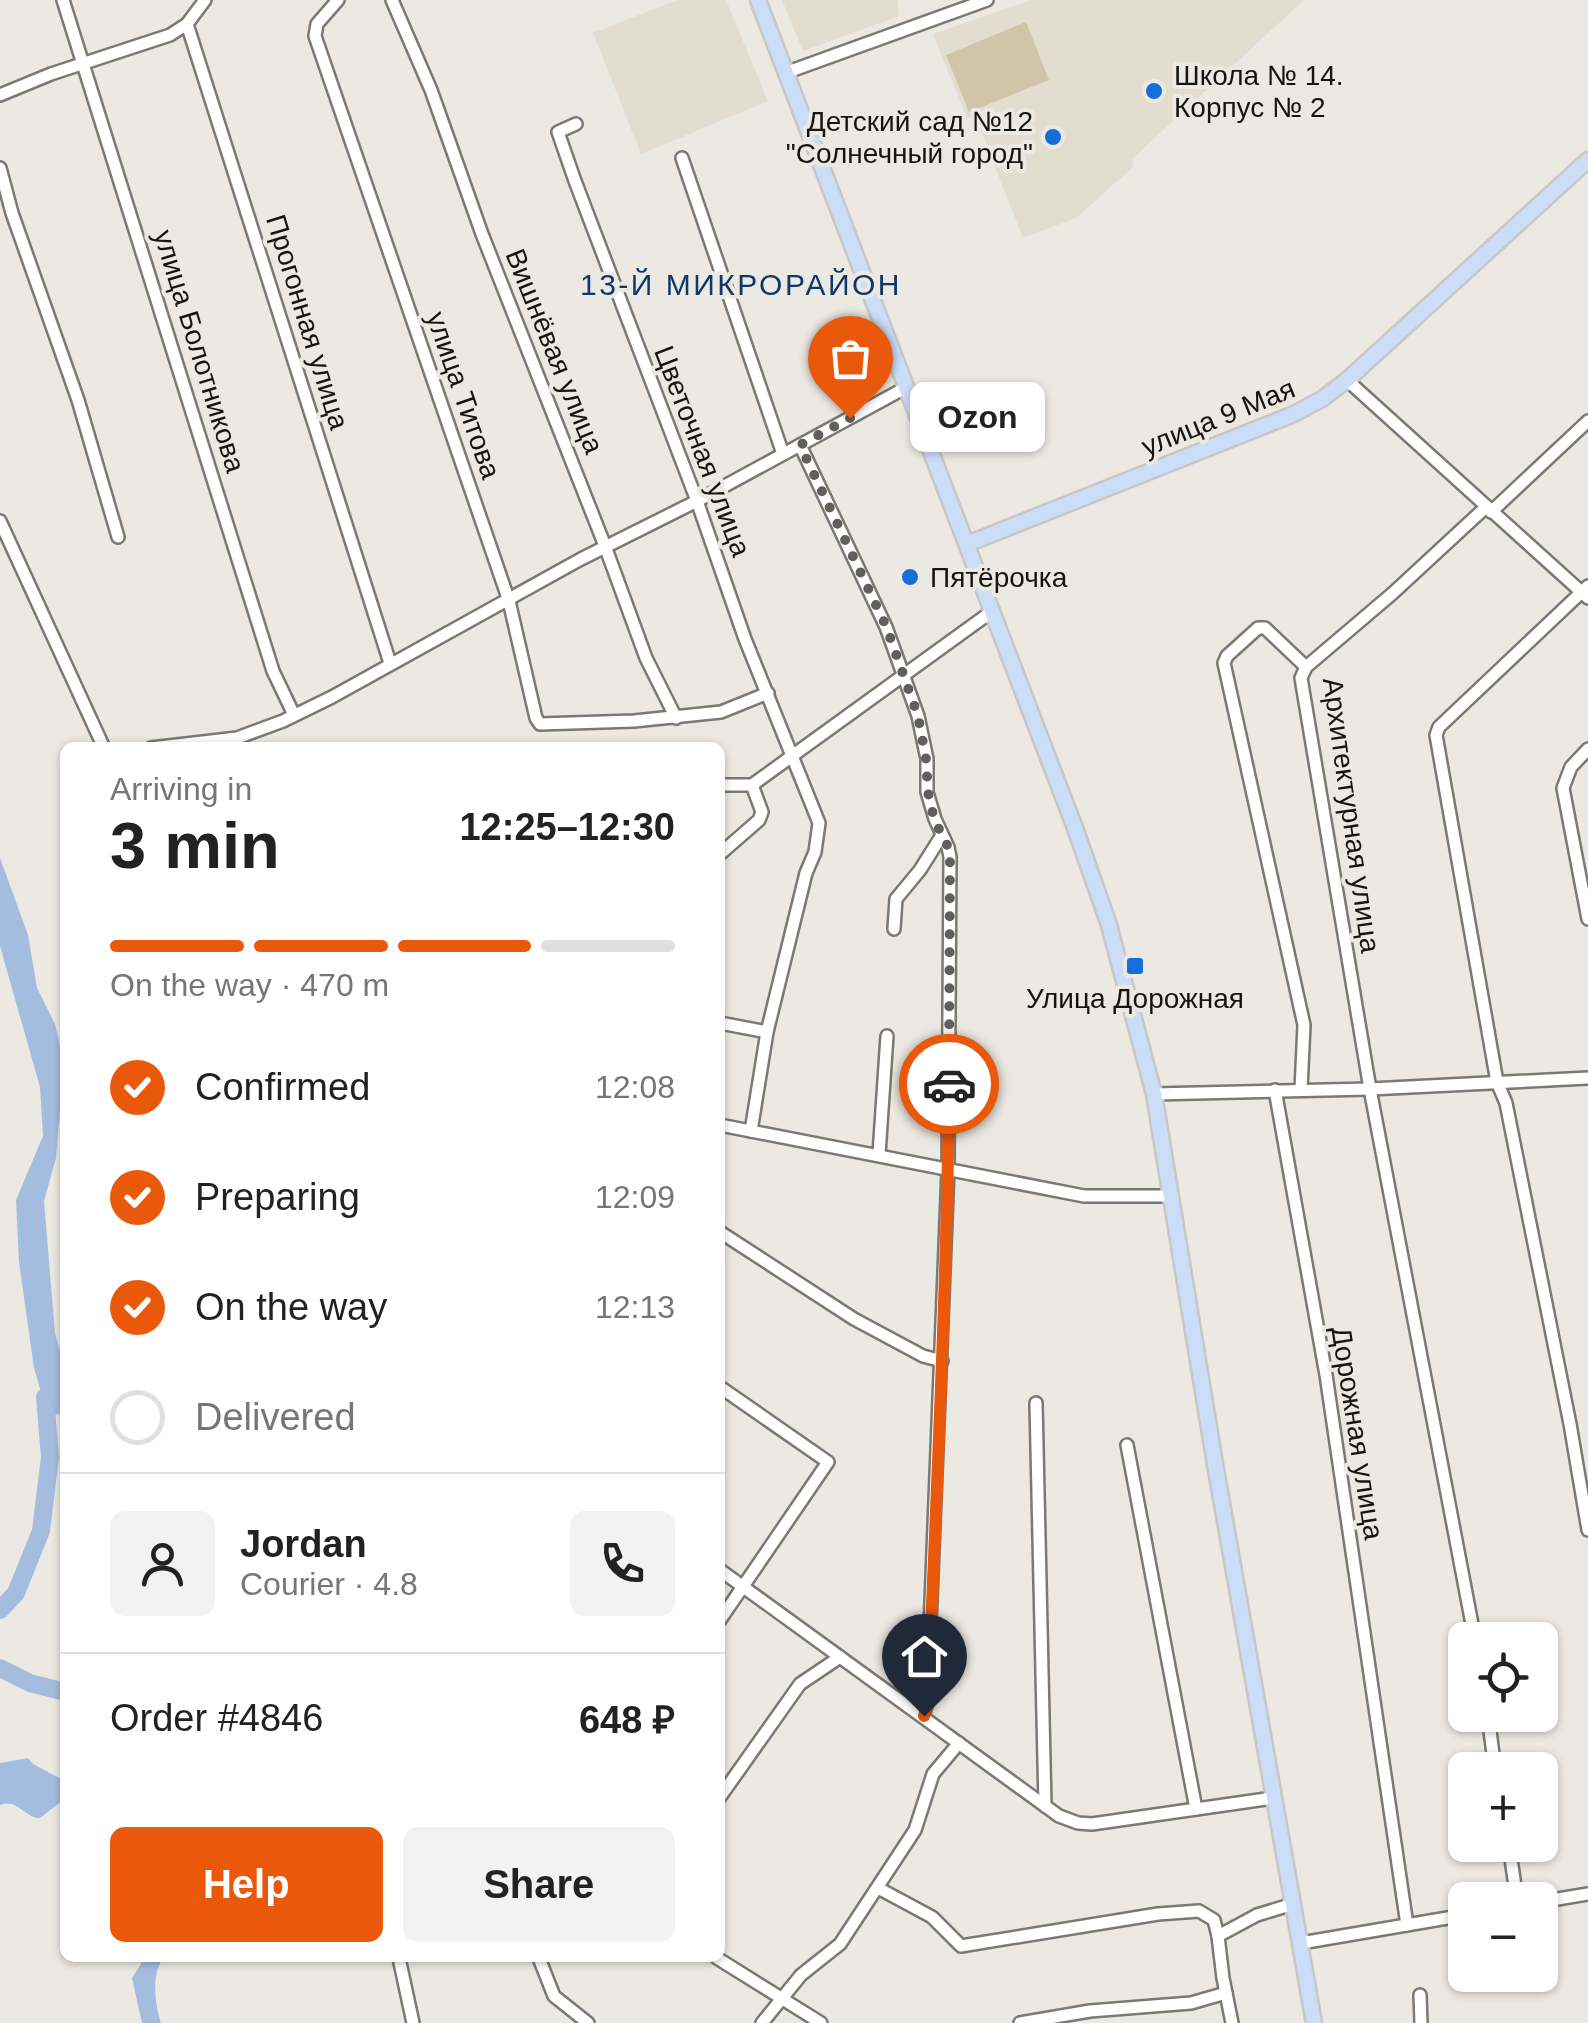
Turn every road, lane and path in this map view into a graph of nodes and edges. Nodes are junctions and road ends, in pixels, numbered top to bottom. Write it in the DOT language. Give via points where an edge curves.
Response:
graph roads {
  1 [pos="63,0"];
  2 [pos="205,0"];
  3 [pos="338,0"];
  4 [pos="392,0"];
  5 [pos="758,0"];
  6 [pos="987,0"];
  7 [pos="187,24"];
  8 [pos="84,63"];
  9 [pos="785,73"];
  10 [pos="0,96"];
  11 [pos="576,124"];
  12 [pos="682,158"];
  13 [pos="1588,160"];
  14 [pos="0,168"];
  15 [pos="1347,380"];
  16 [pos="905,388"];
  17 [pos="1588,421"];
  18 [pos="800,445"];
  19 [pos="783,454"];
  20 [pos="696,500"];
  21 [pos="1489,510"];
  22 [pos="0,520"];
  23 [pos="118,537"];
  24 [pos="967,544"];
  25 [pos="605,546"];
  26 [pos="1586,592"];
  27 [pos="508,601"];
  28 [pos="991,612"];
  29 [pos="390,663"];
  30 [pos="1306,667"];
  31 [pos="903,674"];
  32 [pos="768,693"];
  33 [pos="294,715"];
  34 [pos="676,718"];
  35 [pos="101,742"];
  36 [pos="203,742"];
  37 [pos="1588,749"];
  38 [pos="792,756"];
  39 [pos="752,784"];
  40 [pos="725,785"];
  41 [pos="942,835"];
  42 [pos="725,850"];
  43 [pos="1588,919"];
  44 [pos="894,929"];
  45 [pos="725,1024"];
  46 [pos="767,1032"];
  47 [pos="887,1036"];
  48 [pos="1588,1078"];
  49 [pos="1497,1082"];
  50 [pos="1301,1089"];
  51 [pos="1370,1089"];
  52 [pos="1275,1090"];
  53 [pos="1154,1094"];
  54 [pos="725,1126"];
  55 [pos="750,1131"];
  56 [pos="880,1154"];
  57 [pos="948,1170"];
  58 [pos="1170,1196"];
  59 [pos="725,1235"];
  60 [pos="942,1361"];
  61 [pos="725,1390"];
  62 [pos="1036,1403"];
  63 [pos="1127,1445"];
  64 [pos="1588,1530"];
  65 [pos="725,1574"];
  66 [pos="743,1587"];
  67 [pos="725,1613"];
  68 [pos="1472,1622"];
  69 [pos="840,1657"];
  70 [pos="924,1716"];
  71 [pos="960,1743"];
  72 [pos="725,1790"];
  73 [pos="1273,1798"];
  74 [pos="1046,1806"];
  75 [pos="1196,1810"];
  76 [pos="878,1888"];
  77 [pos="1588,1894"];
  78 [pos="1558,1899"];
  79 [pos="1293,1904"];
  80 [pos="1448,1918"];
  81 [pos="1406,1925"];
  82 [pos="1218,1936"];
  83 [pos="1301,1944"];
  84 [pos="401,1962"];
  85 [pos="541,1962"];
  86 [pos="724,1962"];
  87 [pos="1226,1993"];
  88 [pos="1420,1995"];
  89 [pos="782,1998"];
  90 [pos="412,2023"];
  91 [pos="588,2023"];
  92 [pos="762,2023"];
  93 [pos="821,2023"];
  94 [pos="1020,2023"];
  95 [pos="1232,2023"];
  96 [pos="1314,2023"];
  97 [pos="1422,2023"];
  1 -- 8 [label="street, улица Болотникова"];
  2 -- 7 [label="street"];
  3 -- 27 [label="street, улица Титова" via="315,36"];
  4 -- 25 [label="street, Вишнёвая улица"];
  5 -- 9 [label="main road"];
  6 -- 9 [label="street"];
  7 -- 8 [label="street"];
  7 -- 29 [label="street, Прогонная улица"];
  8 -- 10 [label="street"];
  8 -- 33 [label="street, улица Болотникова" via="273,671"];
  9 -- 16 [label="main road"];
  11 -- 20 [label="street, Цветочная улица" via="558,132"];
  12 -- 19 [label="street"];
  13 -- 15 [label="main road, улица 9 Мая"];
  14 -- 23 [label="street"];
  15 -- 21 [label="street"];
  15 -- 24 [label="main road, улица 9 Мая" via="1294,414"];
  16 -- 18 [label="street"];
  16 -- 24 [label="main road"];
  17 -- 21 [label="street, Архитектурная улица"];
  18 -- 19 [label="street"];
  18 -- 31 [label="street"];
  19 -- 20 [label="street"];
  20 -- 25 [label="street"];
  20 -- 32 [label="street, Цветочная улица"];
  21 -- 26 [label="street"];
  21 -- 30 [label="street, Архитектурная улица"];
  22 -- 35 [label="street"];
  24 -- 28 [label="main road"];
  25 -- 27 [label="street"];
  25 -- 34 [label="street, Вишнёвая улица"];
  26 -- 49 [label="street" via="1436,734"];
  27 -- 29 [label="street"];
  27 -- 34 [label="street, улица Титова" via="540,724"];
  28 -- 31 [label="street"];
  28 -- 53 [label="main road" via="1109,925"];
  29 -- 33 [label="street"];
  30 -- 50 [label="street" via="1264,628 1224,664 1304,1025"];
  30 -- 51 [label="street, Архитектурная улица" via="1301,678"];
  31 -- 38 [label="street"];
  31 -- 41 [label="street"];
  32 -- 34 [label="street" via="720,712"];
  32 -- 38 [label="street, Цветочная улица"];
  33 -- 36 [label="street" via="237,738"];
  37 -- 43 [label="street" via="1571,767 1564,788"];
  38 -- 39 [label="street"];
  38 -- 46 [label="street, Цветочная улица" via="819,823"];
  39 -- 40 [label="street"];
  39 -- 42 [label="street" via="759,820"];
  41 -- 44 [label="street" via="896,899"];
  41 -- 57 [label="street" via="950,857"];
  45 -- 46 [label="street"];
  46 -- 55 [label="street, Цветочная улица"];
  47 -- 56 [label="street"];
  48 -- 49 [label="street"];
  49 -- 51 [label="street"];
  49 -- 64 [label="street"];
  50 -- 51 [label="street"];
  50 -- 52 [label="street"];
  51 -- 68 [label="street, Архитектурная улица"];
  52 -- 53 [label="street"];
  52 -- 81 [label="street, Дорожная улица" via="1326,1375"];
  53 -- 58 [label="main road"];
  54 -- 55 [label="street"];
  55 -- 56 [label="street"];
  56 -- 57 [label="street"];
  57 -- 58 [label="street" via="1084,1196"];
  57 -- 60 [label="street"];
  58 -- 73 [label="main road"];
  59 -- 60 [label="street" via="854,1319"];
  60 -- 70 [label="street"];
  61 -- 66 [label="street" via="825,1460"];
  62 -- 74 [label="street"];
  63 -- 75 [label="street"];
  65 -- 66 [label="street"];
  66 -- 67 [label="street"];
  66 -- 69 [label="street"];
  69 -- 70 [label="street"];
  69 -- 72 [label="street" via="800,1684"];
  70 -- 71 [label="street"];
  71 -- 74 [label="street"];
  71 -- 76 [label="street" via="934,1774 916,1830"];
  73 -- 75 [label="street"];
  73 -- 79 [label="main road"];
  74 -- 75 [label="street" via="1092,1824"];
  76 -- 82 [label="street" via="932,1917 960,1946 1199,1911 1214,1920"];
  76 -- 89 [label="street" via="840,1944"];
  77 -- 78 [label="street"];
  79 -- 82 [label="street"];
  79 -- 83 [label="main road"];
  80 -- 81 [label="street"];
  81 -- 83 [label="street"];
  82 -- 87 [label="street"];
  83 -- 96 [label="main road"];
  84 -- 90 [label="street"];
  85 -- 91 [label="street" via="554,1996"];
  86 -- 89 [label="street"];
  87 -- 94 [label="street"];
  87 -- 95 [label="street"];
  88 -- 97 [label="street"];
  89 -- 92 [label="street"];
  89 -- 93 [label="street"];
}
